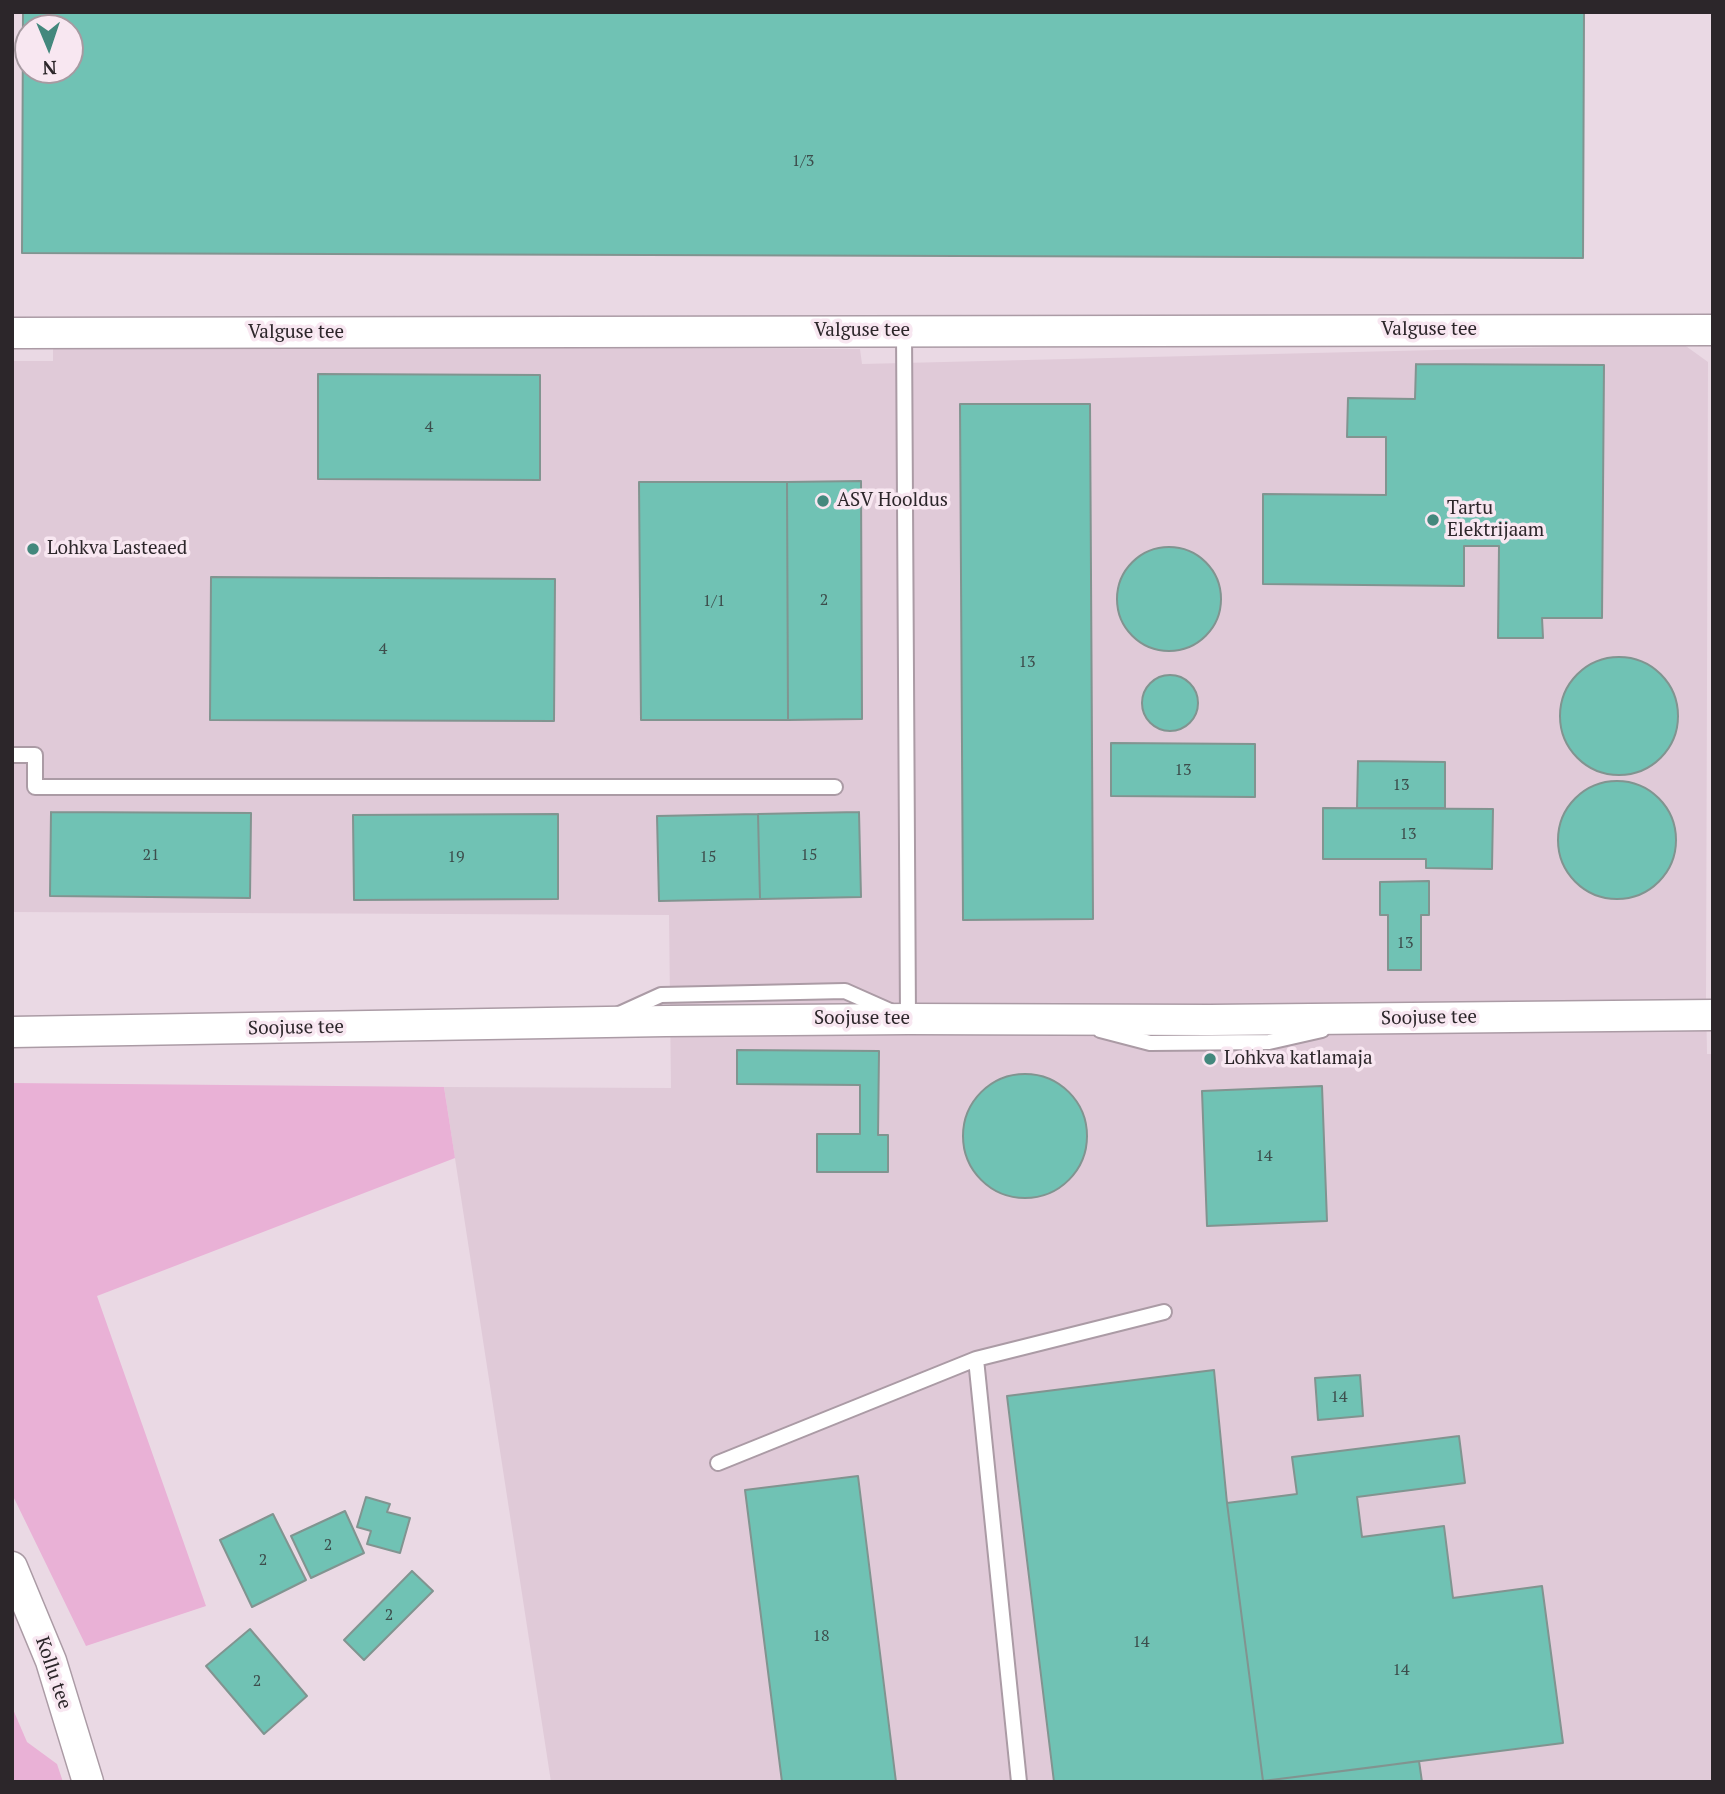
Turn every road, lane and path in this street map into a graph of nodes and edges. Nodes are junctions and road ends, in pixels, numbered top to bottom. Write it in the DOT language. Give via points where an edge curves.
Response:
graph roads {
  1 [pos="1713,330"];
  2 [pos="904,331"];
  3 [pos="12,333"];
  4 [pos="12,755"];
  5 [pos="835,787"];
  6 [pos="1713,1016"];
  7 [pos="908,1019"];
  8 [pos="12,1032"];
  9 [pos="1164,1312"];
  10 [pos="976,1359"];
  11 [pos="718,1463"];
  12 [pos="12,1567"];
  13 [pos="88,1782"];
  14 [pos="1020,1782"];
  1 -- 2 [label="street, Valguse tee"];
  2 -- 3 [label="street, Valguse tee"];
  2 -- 7 [label="lane"];
  4 -- 5 [label="lane" via="35,755 34,787"];
  6 -- 7 [label="street, Soojuse tee"];
  7 -- 8 [label="street, Soojuse tee"];
  9 -- 10 [label="lane"];
  10 -- 11 [label="lane"];
  10 -- 14 [label="lane"];
  12 -- 13 [label="street, Kollu tee" via="51,1661"];
}
